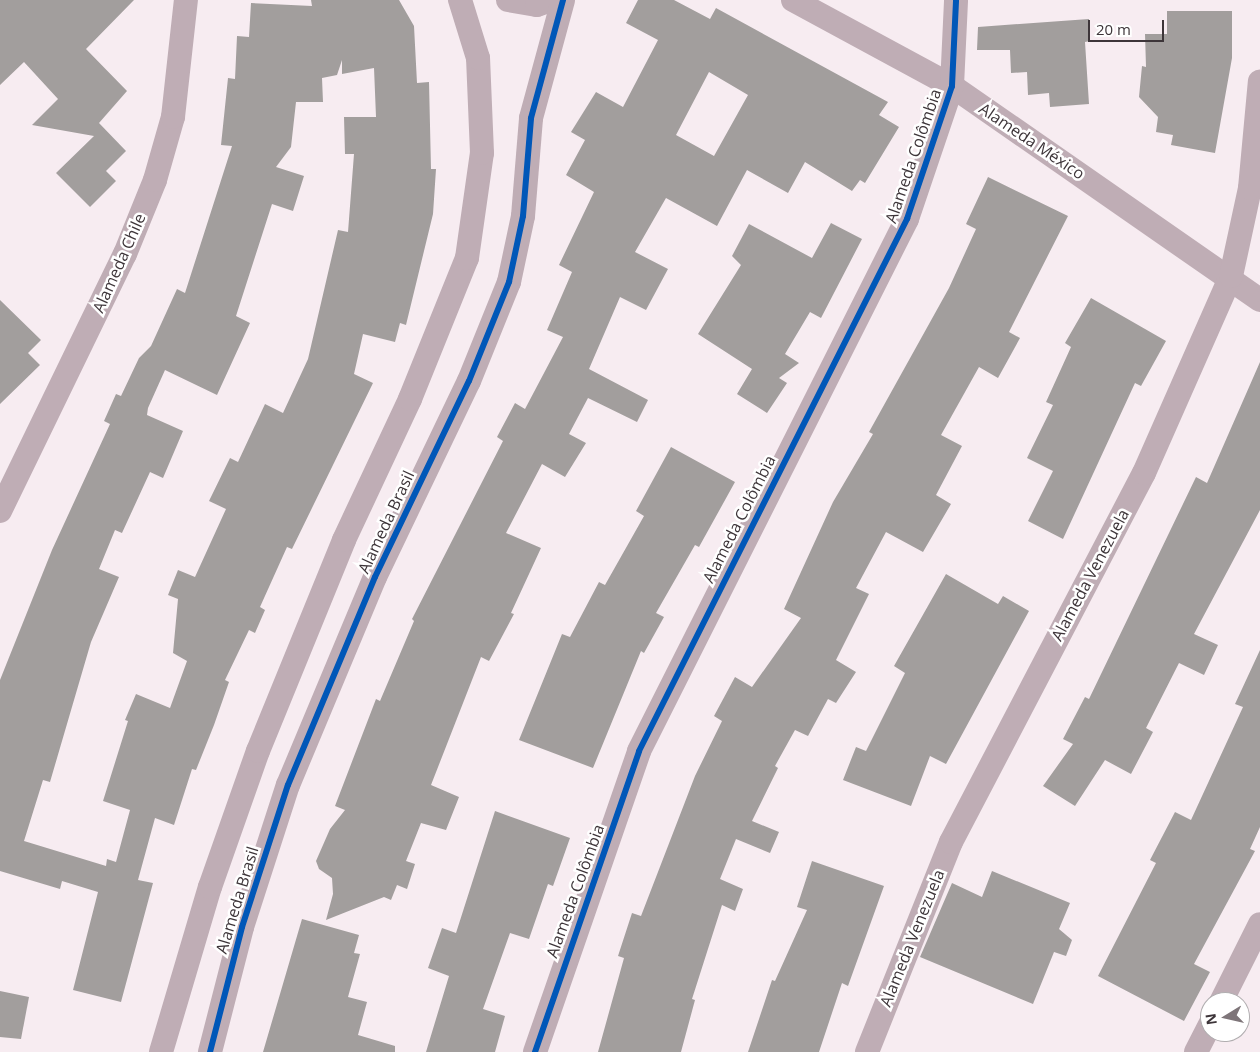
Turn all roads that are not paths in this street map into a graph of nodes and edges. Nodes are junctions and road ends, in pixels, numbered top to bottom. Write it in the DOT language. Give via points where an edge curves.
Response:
graph roads {
  1 [pos="186,0"];
  2 [pos="460,0"];
  3 [pos="508,0"];
  4 [pos="551,0"];
  5 [pos="563,0"];
  6 [pos="793,0"];
  7 [pos="956,0"];
  8 [pos="1260,81"];
  9 [pos="952,86"];
  10 [pos="1231,276"];
  11 [pos="1260,300"];
  12 [pos="0,510"];
  13 [pos="1260,924"];
  14 [pos="1226,992"];
  15 [pos="160,1052"];
  16 [pos="210,1052"];
  17 [pos="535,1052"];
  18 [pos="867,1052"];
  1 -- 12 [label="street, Alameda Chile" via="173,117 155,180 126,254"];
  2 -- 15 [label="street, Alameda Brasil" via="478,58 482,152 467,258 410,399 344,540 258,751 210,887"];
  3 -- 4 [label="street" via="536,5"];
  5 -- 16 [label="street, Alameda Brasil" via="531,118 523,216 509,282 469,381 375,577 288,785 242,927"];
  6 -- 9 [label="street, Alameda México"];
  7 -- 9 [label="street, Alameda Colômbia"];
  8 -- 10 [label="street, Alameda Venezuela" via="1250,188"];
  9 -- 10 [label="street, Alameda México"];
  9 -- 17 [label="street, Alameda Colômbia" via="907,219 639,751"];
  10 -- 11 [label="street, Alameda México"];
  10 -- 18 [label="street, Alameda Venezuela" via="1144,472 951,842"];
  13 -- 14 [label="street"];
}
